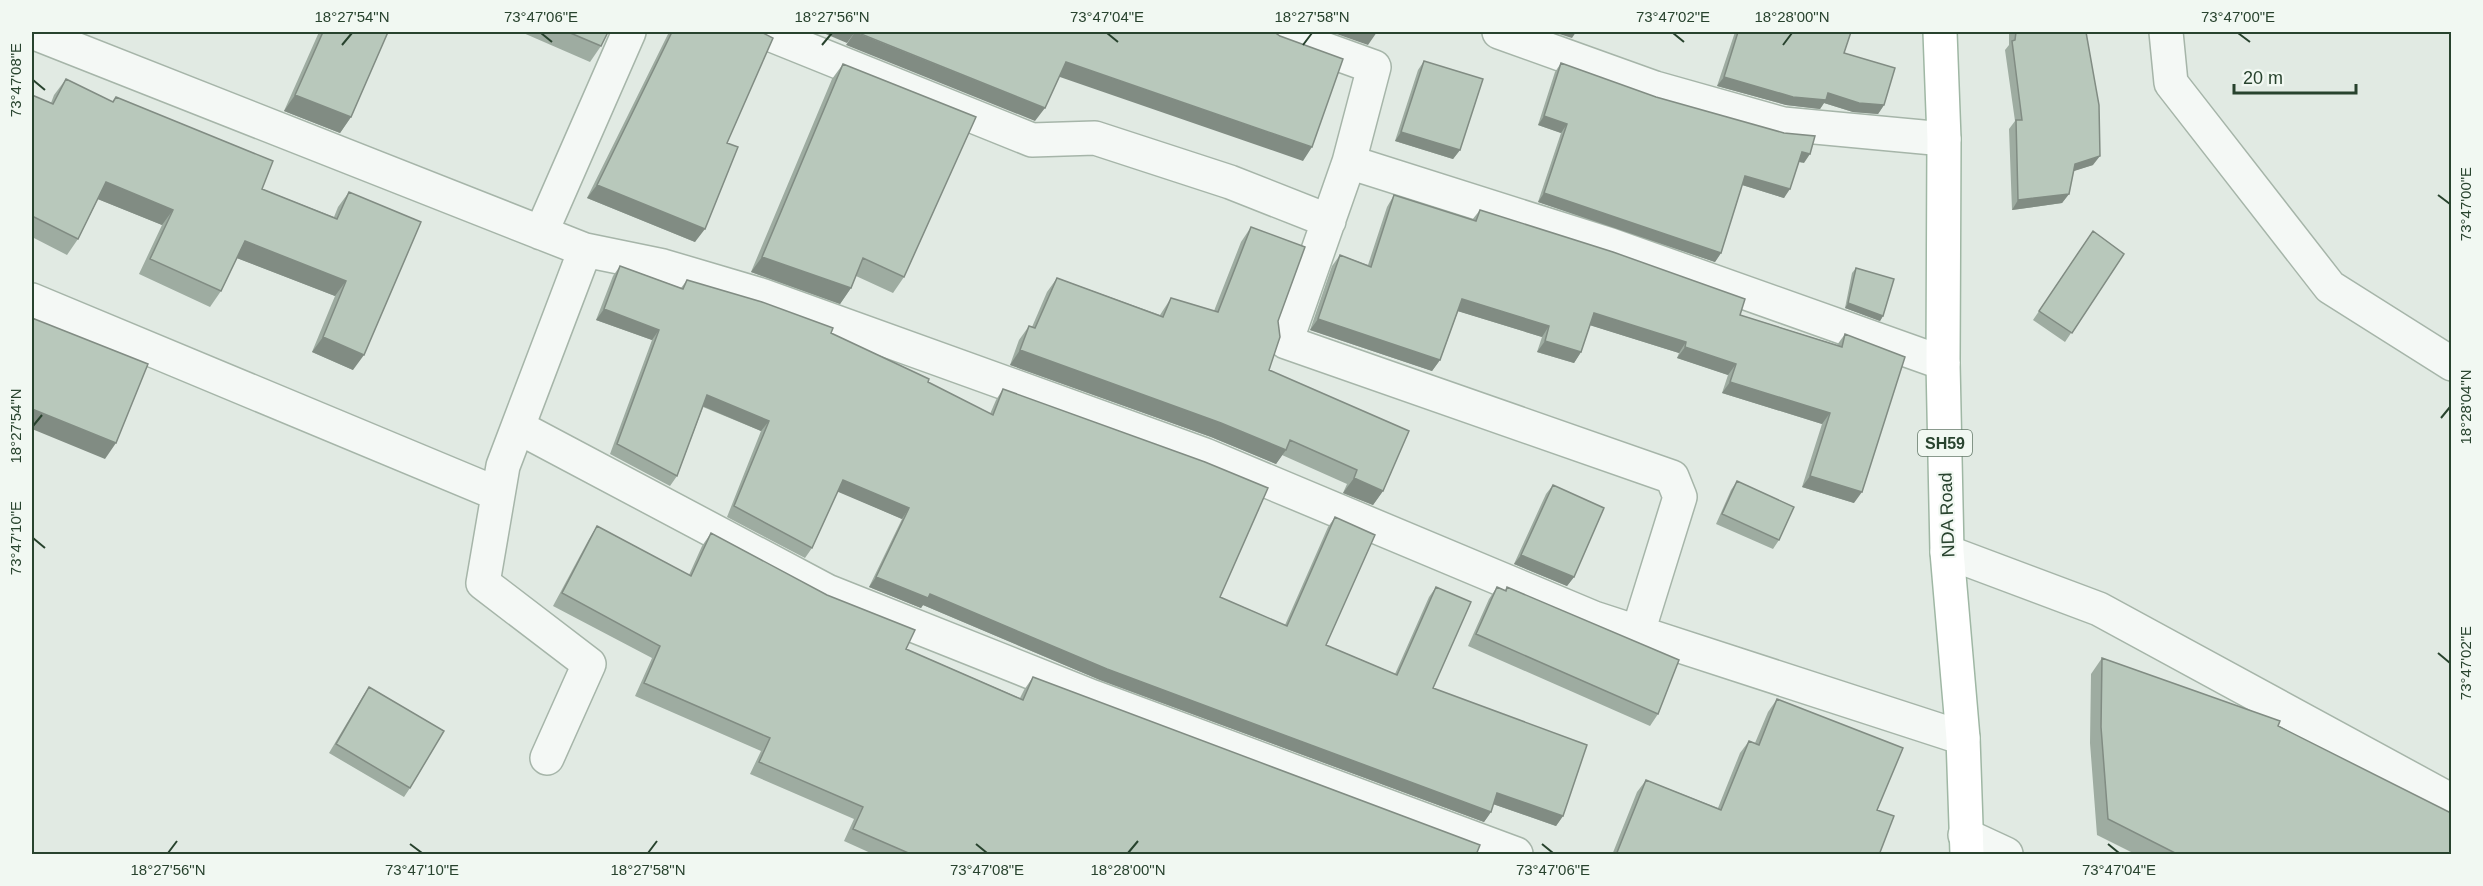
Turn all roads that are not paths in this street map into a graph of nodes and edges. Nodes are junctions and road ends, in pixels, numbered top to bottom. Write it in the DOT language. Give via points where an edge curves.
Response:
graph roads {
  1 [pos="32,32"];
  2 [pos="630,32"];
  3 [pos="764,32"];
  4 [pos="1277,32"];
  5 [pos="1499,32"];
  6 [pos="1940,32"];
  7 [pos="2166,32"];
  8 [pos="1944,139"];
  9 [pos="1350,162"];
  10 [pos="1329,221"];
  11 [pos="541,233"];
  12 [pos="585,250"];
  13 [pos="32,300"];
  14 [pos="1943,363"];
  15 [pos="2451,364"];
  16 [pos="518,427"];
  17 [pos="498,494"];
  18 [pos="1947,552"];
  19 [pos="1638,632"];
  20 [pos="1963,738"];
  21 [pos="547,758"];
  22 [pos="2451,801"];
  23 [pos="1966,844"];
  24 [pos="1511,854"];
  25 [pos="2006,855"];
  1 -- 11 [label="street"];
  2 -- 11 [label="street"];
  3 -- 10 [label="street" via="1032,140 1095,138 1230,182"];
  4 -- 9 [label="street" via="1374,67"];
  5 -- 8 [label="street" via="1655,88 1783,123"];
  6 -- 8 [label="main road, NDA Road / SH59"];
  7 -- 15 [label="street" via="2171,83 2330,287"];
  8 -- 14 [label="main road, NDA Road / SH59"];
  9 -- 10 [label="street"];
  9 -- 14 [label="street" via="1611,246"];
  10 -- 19 [label="street" via="1286,342 1672,477 1680,497"];
  11 -- 12 [label="street"];
  12 -- 16 [label="street"];
  12 -- 19 [label="street" via="663,266 761,295 1183,447 1594,618"];
  13 -- 17 [label="street"];
  14 -- 18 [label="main road, NDA Road / SH59"];
  16 -- 17 [label="street" via="503,466"];
  16 -- 24 [label="street" via="827,591 1104,701"];
  17 -- 21 [label="street" via="483,583 589,664"];
  18 -- 20 [label="main road, NDA Road / SH59"];
  18 -- 22 [label="street" via="2099,609"];
  19 -- 20 [label="street"];
  20 -- 23 [label="main road, NDA Road / SH59"];
  23 -- 25 [label="street"];
}
